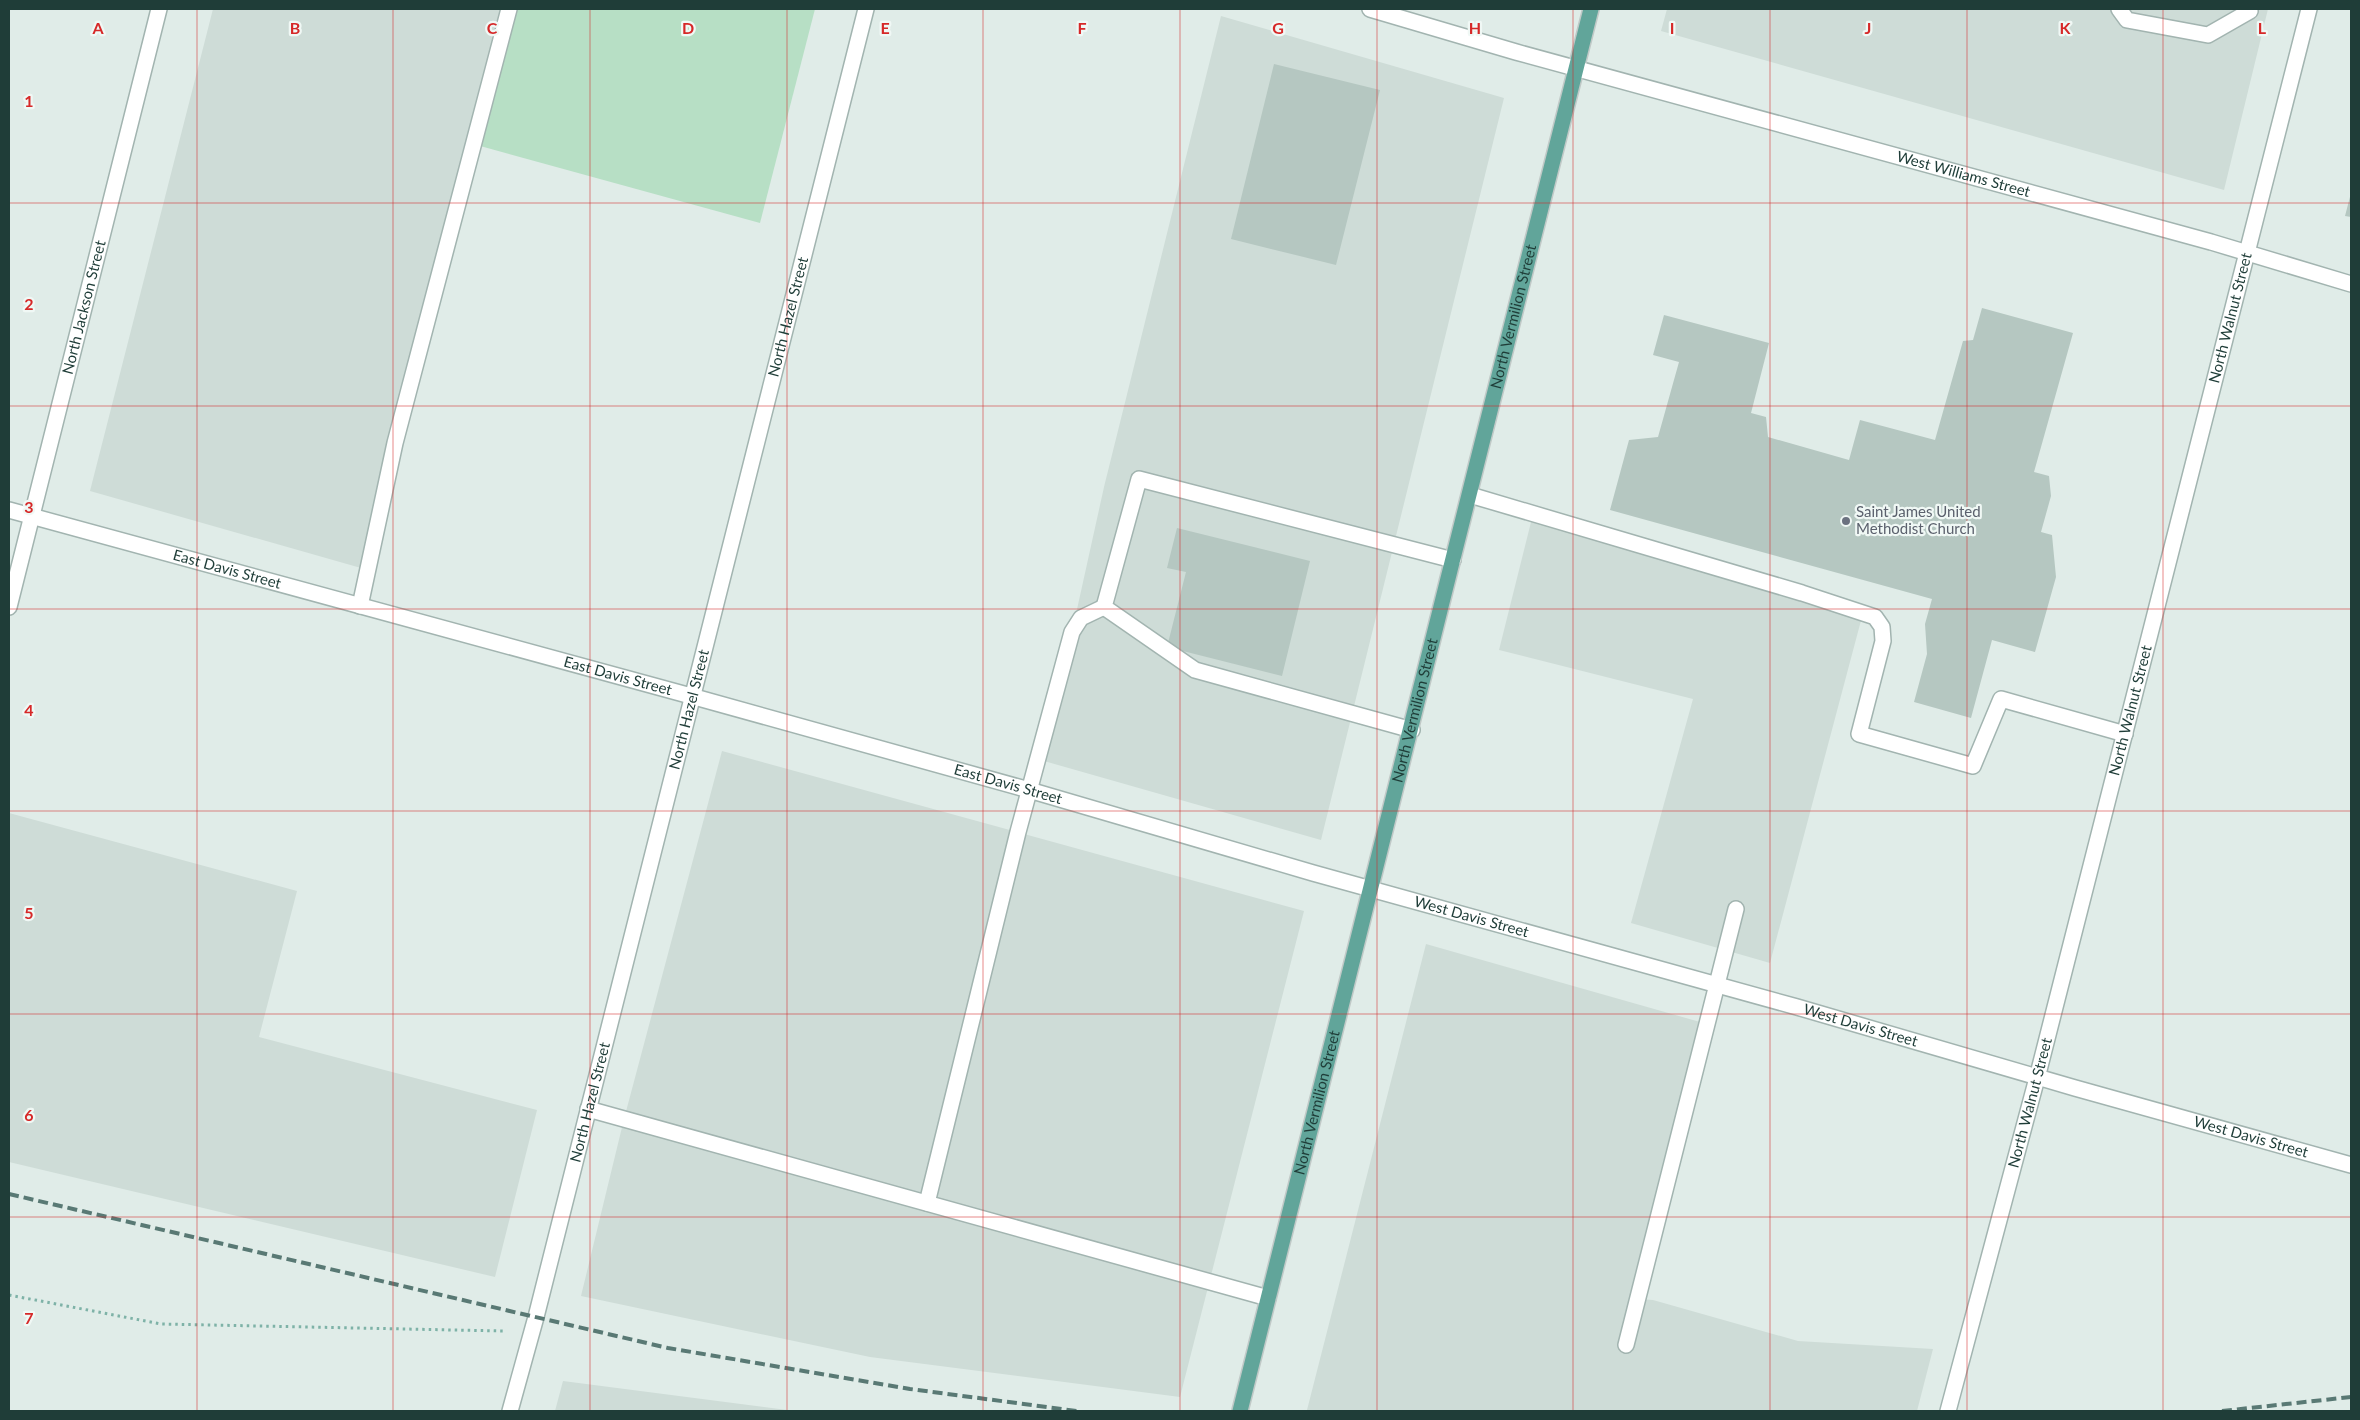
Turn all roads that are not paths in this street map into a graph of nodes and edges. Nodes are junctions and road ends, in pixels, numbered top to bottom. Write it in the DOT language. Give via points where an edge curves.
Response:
graph roads {
  1 [pos="160,9"];
  2 [pos="509,9"];
  3 [pos="866,9"];
  4 [pos="1370,9"];
  5 [pos="1590,9"];
  6 [pos="2119,9"];
  7 [pos="2309,9"];
  8 [pos="2250,11"];
  9 [pos="1576,67"];
  10 [pos="2246,254"];
  11 [pos="2351,284"];
  12 [pos="1470,495"];
  13 [pos="9,510"];
  14 [pos="32,517"];
  15 [pos="1453,560"];
  16 [pos="360,606"];
  17 [pos="1104,607"];
  18 [pos="9,608"];
  19 [pos="691,696"];
  20 [pos="1412,730"];
  21 [pos="2125,734"];
  22 [pos="1029,790"];
  23 [pos="1369,889"];
  24 [pos="1736,909"];
  25 [pos="1717,986"];
  26 [pos="2037,1078"];
  27 [pos="588,1109"];
  28 [pos="2351,1165"];
  29 [pos="927,1203"];
  30 [pos="1268,1298"];
  31 [pos="1626,1345"];
  32 [pos="510,1411"];
  33 [pos="1240,1411"];
  34 [pos="1948,1411"];
  1 -- 14 [label="street, North Jackson Street"];
  2 -- 16 [label="street" via="395,443"];
  3 -- 19 [label="street, North Hazel Street"];
  4 -- 9 [label="street, West Williams Street"];
  5 -- 9 [label="main road, North Vermilion Street"];
  6 -- 8 [label="street" via="2127,20 2208,35"];
  7 -- 10 [label="street, North Walnut Street"];
  9 -- 10 [label="street, West Williams Street"];
  9 -- 12 [label="main road, North Vermilion Street"];
  10 -- 11 [label="street, West Williams Street"];
  10 -- 21 [label="street, North Walnut Street"];
  12 -- 15 [label="main road, North Vermilion Street"];
  12 -- 21 [label="street" via="1875,617 1882,627 1883,641 1859,734 1974,766 2001,699"];
  13 -- 14 [label="street, East Davis Street"];
  14 -- 16 [label="street, East Davis Street"];
  14 -- 18 [label="street, North Jackson Street"];
  15 -- 17 [label="street" via="1139,479"];
  15 -- 20 [label="main road, North Vermilion Street"];
  16 -- 19 [label="street, East Davis Street"];
  17 -- 20 [label="street" via="1195,670"];
  17 -- 22 [label="street" via="1081,618 1072,632"];
  19 -- 22 [label="street, East Davis Street"];
  19 -- 27 [label="street, North Hazel Street"];
  20 -- 23 [label="main road, North Vermilion Street"];
  21 -- 26 [label="street, North Walnut Street"];
  22 -- 23 [label="street, East Davis Street"];
  22 -- 29 [label="street"];
  23 -- 25 [label="street, West Davis Street"];
  23 -- 30 [label="main road, North Vermilion Street"];
  24 -- 25 [label="street"];
  25 -- 26 [label="street, West Davis Street"];
  25 -- 31 [label="street"];
  26 -- 28 [label="street, West Davis Street"];
  26 -- 34 [label="street, North Walnut Street"];
  27 -- 29 [label="street"];
  27 -- 32 [label="street, North Hazel Street"];
  29 -- 30 [label="street"];
  30 -- 33 [label="main road, North Vermilion Street"];
}
